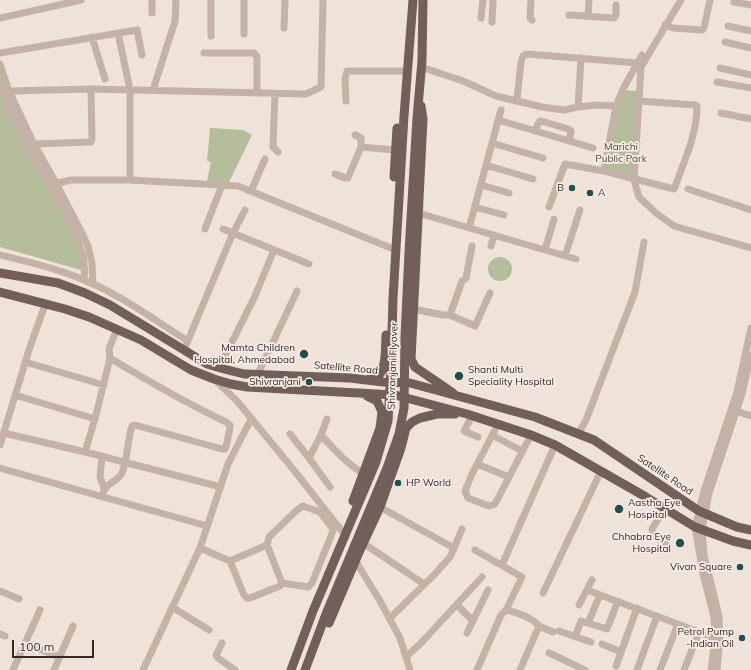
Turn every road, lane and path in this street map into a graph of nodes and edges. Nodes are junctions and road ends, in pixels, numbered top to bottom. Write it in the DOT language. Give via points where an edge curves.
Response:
graph roads {
  1 [pos="81,0"];
  2 [pos="152,0"];
  3 [pos="176,0"];
  4 [pos="211,0"];
  5 [pos="244,0"];
  6 [pos="285,0"];
  7 [pos="323,0"];
  8 [pos="413,0"];
  9 [pos="424,0"];
  10 [pos="482,0"];
  11 [pos="493,0"];
  12 [pos="531,0"];
  13 [pos="590,0"];
  14 [pos="676,0"];
  15 [pos="681,0"];
  16 [pos="710,0"];
  17 [pos="734,2"];
  18 [pos="616,5"];
  19 [pos="751,5"];
  20 [pos="152,13"];
  21 [pos="569,15"];
  22 [pos="588,16"];
  23 [pos="0,18"];
  24 [pos="481,18"];
  25 [pos="532,20"];
  26 [pos="492,22"];
  27 [pos="665,25"];
  28 [pos="728,26"];
  29 [pos="284,28"];
  30 [pos="751,30"];
  31 [pos="118,33"];
  32 [pos="244,34"];
  33 [pos="211,36"];
  34 [pos="92,37"];
  35 [pos="725,42"];
  36 [pos="751,48"];
  37 [pos="0,53"];
  38 [pos="204,53"];
  39 [pos="142,55"];
  40 [pos="581,58"];
  41 [pos="637,63"];
  42 [pos="0,64"];
  43 [pos="421,66"];
  44 [pos="720,68"];
  45 [pos="408,71"];
  46 [pos="751,75"];
  47 [pos="105,79"];
  48 [pos="717,82"];
  49 [pos="0,86"];
  50 [pos="407,86"];
  51 [pos="130,87"];
  52 [pos="751,88"];
  53 [pos="419,89"];
  54 [pos="92,90"];
  55 [pos="153,90"];
  56 [pos="9,91"];
  57 [pos="257,92"];
  58 [pos="275,93"];
  59 [pos="517,100"];
  60 [pos="346,101"];
  61 [pos="639,102"];
  62 [pos="616,106"];
  63 [pos="578,107"];
  64 [pos="501,110"];
  65 [pos="721,113"];
  66 [pos="498,120"];
  67 [pos="751,120"];
  68 [pos="535,131"];
  69 [pos="355,135"];
  70 [pos="569,141"];
  71 [pos="492,143"];
  72 [pos="34,144"];
  73 [pos="361,147"];
  74 [pos="593,148"];
  75 [pos="395,150"];
  76 [pos="278,152"];
  77 [pos="543,158"];
  78 [pos="265,159"];
  79 [pos="486,165"];
  80 [pos="604,171"];
  81 [pos="335,174"];
  82 [pos="533,179"];
  83 [pos="130,180"];
  84 [pos="634,180"];
  85 [pos="53,184"];
  86 [pos="222,185"];
  87 [pos="481,185"];
  88 [pos="688,189"];
  89 [pos="251,191"];
  90 [pos="509,193"];
  91 [pos="475,207"];
  92 [pos="549,207"];
  93 [pos="245,210"];
  94 [pos="580,210"];
  95 [pos="751,210"];
  96 [pos="418,213"];
  97 [pos="504,215"];
  98 [pos="554,219"];
  99 [pos="469,228"];
  100 [pos="206,229"];
  101 [pos="223,229"];
  102 [pos="234,233"];
  103 [pos="494,235"];
  104 [pos="644,242"];
  105 [pos="472,246"];
  106 [pos="491,246"];
  107 [pos="391,248"];
  108 [pos="751,248"];
  109 [pos="274,250"];
  110 [pos="545,250"];
  111 [pos="0,255"];
  112 [pos="565,256"];
  113 [pos="576,259"];
  114 [pos="310,264"];
  115 [pos="60,271"];
  116 [pos="0,273"];
  117 [pos="84,280"];
  118 [pos="57,283"];
  119 [pos="92,284"];
  120 [pos="297,290"];
  121 [pos="0,292"];
  122 [pos="490,293"];
  123 [pos="44,305"];
  124 [pos="413,309"];
  125 [pos="450,314"];
  126 [pos="751,328"];
  127 [pos="118,329"];
  128 [pos="188,341"];
  129 [pos="184,350"];
  130 [pos="751,355"];
  131 [pos="110,358"];
  132 [pos="411,359"];
  133 [pos="25,362"];
  134 [pos="384,364"];
  135 [pos="219,368"];
  136 [pos="258,374"];
  137 [pos="350,378"];
  138 [pos="214,379"];
  139 [pos="383,382"];
  140 [pos="410,383"];
  141 [pos="104,385"];
  142 [pos="246,387"];
  143 [pos="348,393"];
  144 [pos="15,395"];
  145 [pos="382,395"];
  146 [pos="408,398"];
  147 [pos="459,398"];
  148 [pos="237,401"];
  149 [pos="736,411"];
  150 [pos="382,412"];
  151 [pos="469,415"];
  152 [pos="751,416"];
  153 [pos="95,419"];
  154 [pos="251,419"];
  155 [pos="327,420"];
  156 [pos="498,424"];
  157 [pos="406,428"];
  158 [pos="4,433"];
  159 [pos="290,434"];
  160 [pos="578,434"];
  161 [pos="321,435"];
  162 [pos="492,435"];
  163 [pos="532,435"];
  164 [pos="478,437"];
  165 [pos="0,445"];
  166 [pos="555,445"];
  167 [pos="522,451"];
  168 [pos="85,452"];
  169 [pos="102,456"];
  170 [pos="310,458"];
  171 [pos="125,462"];
  172 [pos="477,464"];
  173 [pos="0,468"];
  174 [pos="601,471"];
  175 [pos="364,474"];
  176 [pos="509,478"];
  177 [pos="221,487"];
  178 [pos="104,488"];
  179 [pos="330,488"];
  180 [pos="102,496"];
  181 [pos="380,507"];
  182 [pos="665,508"];
  183 [pos="702,512"];
  184 [pos="207,526"];
  185 [pos="699,528"];
  186 [pos="462,529"];
  187 [pos="341,530"];
  188 [pos="751,530"];
  189 [pos="363,543"];
  190 [pos="267,545"];
  191 [pos="751,545"];
  192 [pos="668,546"];
  193 [pos="200,548"];
  194 [pos="454,548"];
  195 [pos="475,550"];
  196 [pos="355,560"];
  197 [pos="230,561"];
  198 [pos="502,565"];
  199 [pos="482,577"];
  200 [pos="592,580"];
  201 [pos="282,582"];
  202 [pos="424,584"];
  203 [pos="488,590"];
  204 [pos="587,590"];
  205 [pos="0,591"];
  206 [pos="543,593"];
  207 [pos="600,594"];
  208 [pos="19,599"];
  209 [pos="618,601"];
  210 [pos="457,605"];
  211 [pos="579,605"];
  212 [pos="172,607"];
  213 [pos="637,608"];
  214 [pos="40,610"];
  215 [pos="506,610"];
  216 [pos="312,615"];
  217 [pos="657,616"];
  218 [pos="390,618"];
  219 [pos="473,621"];
  220 [pos="588,623"];
  221 [pos="678,624"];
  222 [pos="73,626"];
  223 [pos="539,626"];
  224 [pos="320,629"];
  225 [pos="209,630"];
  226 [pos="699,632"];
  227 [pos="467,633"];
  228 [pos="716,636"];
  229 [pos="575,637"];
  230 [pos="590,642"];
  231 [pos="25,643"];
  232 [pos="222,643"];
  233 [pos="602,644"];
  234 [pos="621,652"];
  235 [pos="549,653"];
  236 [pos="59,658"];
  237 [pos="406,658"];
  238 [pos="616,666"];
  239 [pos="13,670"];
  240 [pos="54,670"];
  241 [pos="143,670"];
  242 [pos="235,670"];
  243 [pos="291,670"];
  244 [pos="305,670"];
  245 [pos="410,670"];
  246 [pos="477,670"];
  247 [pos="520,670"];
  248 [pos="585,670"];
  249 [pos="637,670"];
  250 [pos="660,670"];
  251 [pos="684,670"];
  252 [pos="711,670"];
  253 [pos="717,670"];
  1 -- 23 [label="street"];
  2 -- 20 [label="street"];
  3 -- 55 [label="street" via="175,21"];
  4 -- 33 [label="street"];
  5 -- 32 [label="street"];
  6 -- 29 [label="street"];
  7 -- 58 [label="street" via="321,87 306,94"];
  8 -- 45 [label="main road"];
  9 -- 43 [label="main road"];
  10 -- 24 [label="street"];
  11 -- 26 [label="street"];
  12 -- 25 [label="street"];
  13 -- 22 [label="street"];
  14 -- 41 [label="street"];
  15 -- 27 [label="street"];
  16 -- 27 [label="street" via="702,30 672,28"];
  17 -- 19 [label="street"];
  18 -- 22 [label="street" via="615,17"];
  21 -- 22 [label="street"];
  27 -- 61 [label="street" via="641,67"];
  28 -- 30 [label="street"];
  31 -- 34 [label="street"];
  31 -- 39 [label="street" via="137,30"];
  31 -- 51 [label="street"];
  34 -- 37 [label="street"];
  34 -- 47 [label="street"];
  35 -- 36 [label="street"];
  38 -- 57 [label="street" via="256,55"];
  40 -- 41 [label="street"];
  40 -- 59 [label="street" via="527,54 523,56"];
  40 -- 63 [label="street"];
  41 -- 62 [label="street"];
  42 -- 56 [label="street"];
  43 -- 53 [label="main road"];
  43 -- 59 [label="street" via="463,80 496,96"];
  44 -- 46 [label="street"];
  45 -- 50 [label="main road"];
  45 -- 60 [label="street" via="347,71"];
  48 -- 52 [label="street"];
  49 -- 85 [label="street" via="29,148"];
  50 -- 75 [label="main road" via="399,112"];
  50 -- 216 [label="main road, Shivranjani Flyover" via="388,421 376,462"];
  51 -- 54 [label="street"];
  51 -- 55 [label="street"];
  51 -- 83 [label="street"];
  53 -- 96 [label="main road" via="423,119"];
  53 -- 224 [label="main road, Shivranjani Flyover" via="399,434"];
  54 -- 56 [label="street"];
  54 -- 72 [label="street" via="91,142"];
  55 -- 57 [label="street"];
  56 -- 72 [label="street"];
  57 -- 58 [label="street"];
  58 -- 76 [label="street" via="273,147"];
  59 -- 63 [label="street" via="564,110"];
  61 -- 84 [label="street"];
  61 -- 84 [label="street" via="695,105 697,114 694,136 675,188"];
  62 -- 63 [label="street"];
  62 -- 80 [label="street"];
  64 -- 66 [label="street"];
  65 -- 67 [label="street"];
  66 -- 68 [label="street"];
  66 -- 71 [label="street"];
  68 -- 70 [label="street"];
  68 -- 70 [label="street" via="541,121 568,129"];
  69 -- 73 [label="street" via="361,138"];
  70 -- 74 [label="street"];
  71 -- 77 [label="street"];
  71 -- 79 [label="street"];
  72 -- 85 [label="street"];
  73 -- 75 [label="street"];
  73 -- 81 [label="street" via="348,178"];
  75 -- 107 [label="main road"];
  78 -- 89 [label="street"];
  79 -- 82 [label="street"];
  79 -- 87 [label="street"];
  80 -- 84 [label="street"];
  80 -- 92 [label="street" via="565,164 560,185"];
  83 -- 85 [label="street" via="71,180"];
  83 -- 86 [label="street"];
  84 -- 108 [label="street" via="639,197 674,226"];
  85 -- 117 [label="street" via="82,252"];
  85 -- 119 [label="street" via="71,210 88,246 92,264"];
  86 -- 89 [label="street" via="238,186"];
  86 -- 100 [label="street"];
  87 -- 90 [label="street"];
  87 -- 91 [label="street"];
  88 -- 95 [label="street"];
  89 -- 107 [label="street"];
  91 -- 97 [label="street"];
  91 -- 99 [label="street"];
  93 -- 102 [label="street"];
  94 -- 112 [label="street"];
  96 -- 99 [label="street"];
  96 -- 124 [label="main road"];
  98 -- 110 [label="street"];
  99 -- 103 [label="street"];
  101 -- 102 [label="street"];
  102 -- 109 [label="street"];
  102 -- 128 [label="street"];
  103 -- 106 [label="street"];
  103 -- 110 [label="street"];
  104 -- 160 [label="street" via="635,292 586,420"];
  105 -- 125 [label="street" via="466,278 462,281"];
  107 -- 134 [label="main road"];
  109 -- 114 [label="street"];
  109 -- 135 [label="street"];
  110 -- 112 [label="street"];
  111 -- 115 [label="street"];
  112 -- 113 [label="street"];
  115 -- 117 [label="street"];
  115 -- 118 [label="street"];
  116 -- 118 [label="main road, Satellite Road"];
  117 -- 119 [label="street"];
  118 -- 129 [label="main road, Satellite Road" via="110,305"];
  119 -- 128 [label="street"];
  120 -- 136 [label="street"];
  121 -- 123 [label="main road"];
  122 -- 125 [label="street" via="477,329"];
  123 -- 127 [label="main road" via="65,309"];
  123 -- 133 [label="street"];
  124 -- 125 [label="street"];
  124 -- 132 [label="main road"];
  126 -- 183 [label="street" via="737,392 704,491"];
  127 -- 131 [label="street" via="109,349"];
  127 -- 138 [label="main road" via="192,370"];
  128 -- 129 [label="street"];
  129 -- 135 [label="main road, Satellite Road"];
  130 -- 149 [label="street"];
  131 -- 141 [label="street"];
  131 -- 171 [label="street" via="189,405 230,425 225,449 132,426"];
  132 -- 140 [label="main road"];
  132 -- 147 [label="main road" via="415,367"];
  133 -- 141 [label="street"];
  133 -- 144 [label="street"];
  134 -- 137 [label="main road" via="380,376 373,379"];
  134 -- 139 [label="main road"];
  135 -- 136 [label="main road, Satellite Road" via="244,374"];
  136 -- 137 [label="main road, Satellite Road"];
  137 -- 139 [label="main road, Satellite Road"];
  138 -- 142 [label="main road"];
  138 -- 148 [label="street"];
  139 -- 140 [label="main road, Satellite Road"];
  139 -- 145 [label="main road"];
  140 -- 146 [label="main road"];
  140 -- 147 [label="main road, Satellite Road"];
  141 -- 153 [label="street"];
  142 -- 143 [label="main road"];
  142 -- 148 [label="street" via="238,391"];
  143 -- 145 [label="main road"];
  143 -- 150 [label="main road" via="377,401"];
  144 -- 153 [label="street"];
  144 -- 158 [label="street"];
  145 -- 146 [label="main road"];
  145 -- 150 [label="main road"];
  146 -- 151 [label="main road"];
  146 -- 157 [label="main road"];
  147 -- 160 [label="main road, Satellite Road" via="536,417"];
  148 -- 154 [label="street"];
  149 -- 152 [label="street"];
  149 -- 183 [label="street"];
  150 -- 175 [label="main road" via="380,428"];
  151 -- 156 [label="main road"];
  151 -- 157 [label="main road" via="437,414 420,418"];
  151 -- 164 [label="street" via="464,431"];
  153 -- 168 [label="street"];
  154 -- 177 [label="street" via="228,464"];
  154 -- 187 [label="street"];
  155 -- 161 [label="street"];
  156 -- 162 [label="street"];
  156 -- 163 [label="main road"];
  157 -- 181 [label="main road"];
  158 -- 165 [label="street"];
  158 -- 168 [label="street"];
  159 -- 170 [label="street"];
  160 -- 183 [label="main road, Satellite Road" via="594,440"];
  161 -- 170 [label="street"];
  161 -- 175 [label="street" via="355,469"];
  162 -- 167 [label="street"];
  162 -- 172 [label="street"];
  163 -- 166 [label="main road"];
  163 -- 167 [label="street"];
  166 -- 174 [label="main road"];
  166 -- 198 [label="street"];
  167 -- 176 [label="street"];
  168 -- 169 [label="street"];
  169 -- 171 [label="street"];
  169 -- 178 [label="street" via="100,477"];
  170 -- 179 [label="street"];
  171 -- 177 [label="street"];
  171 -- 178 [label="street" via="121,474"];
  172 -- 176 [label="street"];
  172 -- 176 [label="street" via="465,490 468,498 492,506"];
  173 -- 180 [label="street"];
  174 -- 182 [label="main road"];
  174 -- 206 [label="street"];
  175 -- 187 [label="main road"];
  177 -- 184 [label="street"];
  178 -- 180 [label="street"];
  180 -- 184 [label="street"];
  181 -- 189 [label="main road"];
  181 -- 194 [label="street"];
  182 -- 185 [label="main road"];
  182 -- 192 [label="street" via="652,529 654,536"];
  183 -- 185 [label="street"];
  183 -- 188 [label="main road, Satellite Road" via="737,527"];
  184 -- 193 [label="street"];
  185 -- 191 [label="main road"];
  185 -- 228 [label="street" via="719,616"];
  186 -- 194 [label="street"];
  187 -- 216 [label="main road" via="310,608"];
  189 -- 196 [label="main road"];
  189 -- 202 [label="street"];
  190 -- 197 [label="street"];
  190 -- 201 [label="street"];
  190 -- 201 [label="street" via="269,537 303,506 320,512 333,529 310,585"];
  193 -- 197 [label="street"];
  193 -- 212 [label="street"];
  194 -- 202 [label="street" via="450,557"];
  195 -- 198 [label="street"];
  196 -- 218 [label="street"];
  196 -- 224 [label="main road" via="328,626"];
  197 -- 201 [label="street" via="247,598 280,586"];
  198 -- 215 [label="street" via="522,577"];
  199 -- 210 [label="street"];
  200 -- 204 [label="street"];
  202 -- 218 [label="street"];
  203 -- 219 [label="street"];
  204 -- 207 [label="street"];
  204 -- 211 [label="street"];
  205 -- 208 [label="street"];
  207 -- 209 [label="street"];
  207 -- 220 [label="street"];
  209 -- 213 [label="street"];
  209 -- 220 [label="street" via="607,630"];
  210 -- 219 [label="street"];
  210 -- 237 [label="street"];
  212 -- 225 [label="street"];
  212 -- 241 [label="street"];
  213 -- 217 [label="street"];
  213 -- 234 [label="street"];
  214 -- 231 [label="street"];
  215 -- 223 [label="street" via="536,622"];
  215 -- 246 [label="street" via="501,615"];
  216 -- 243 [label="main road"];
  217 -- 221 [label="street"];
  217 -- 249 [label="street"];
  218 -- 237 [label="street"];
  219 -- 227 [label="street"];
  220 -- 229 [label="street" via="581,621"];
  221 -- 226 [label="street"];
  221 -- 250 [label="street"];
  222 -- 236 [label="street"];
  223 -- 229 [label="street"];
  223 -- 247 [label="street"];
  224 -- 244 [label="main road, Shivranjani Flyover"];
  226 -- 228 [label="street"];
  226 -- 251 [label="street"];
  228 -- 252 [label="street"];
  228 -- 253 [label="street"];
  229 -- 230 [label="street"];
  231 -- 236 [label="street"];
  231 -- 239 [label="street"];
  232 -- 242 [label="street" via="216,655"];
  233 -- 234 [label="street"];
  234 -- 238 [label="street"];
  235 -- 248 [label="street"];
  236 -- 240 [label="street"];
  237 -- 245 [label="street"];
}
